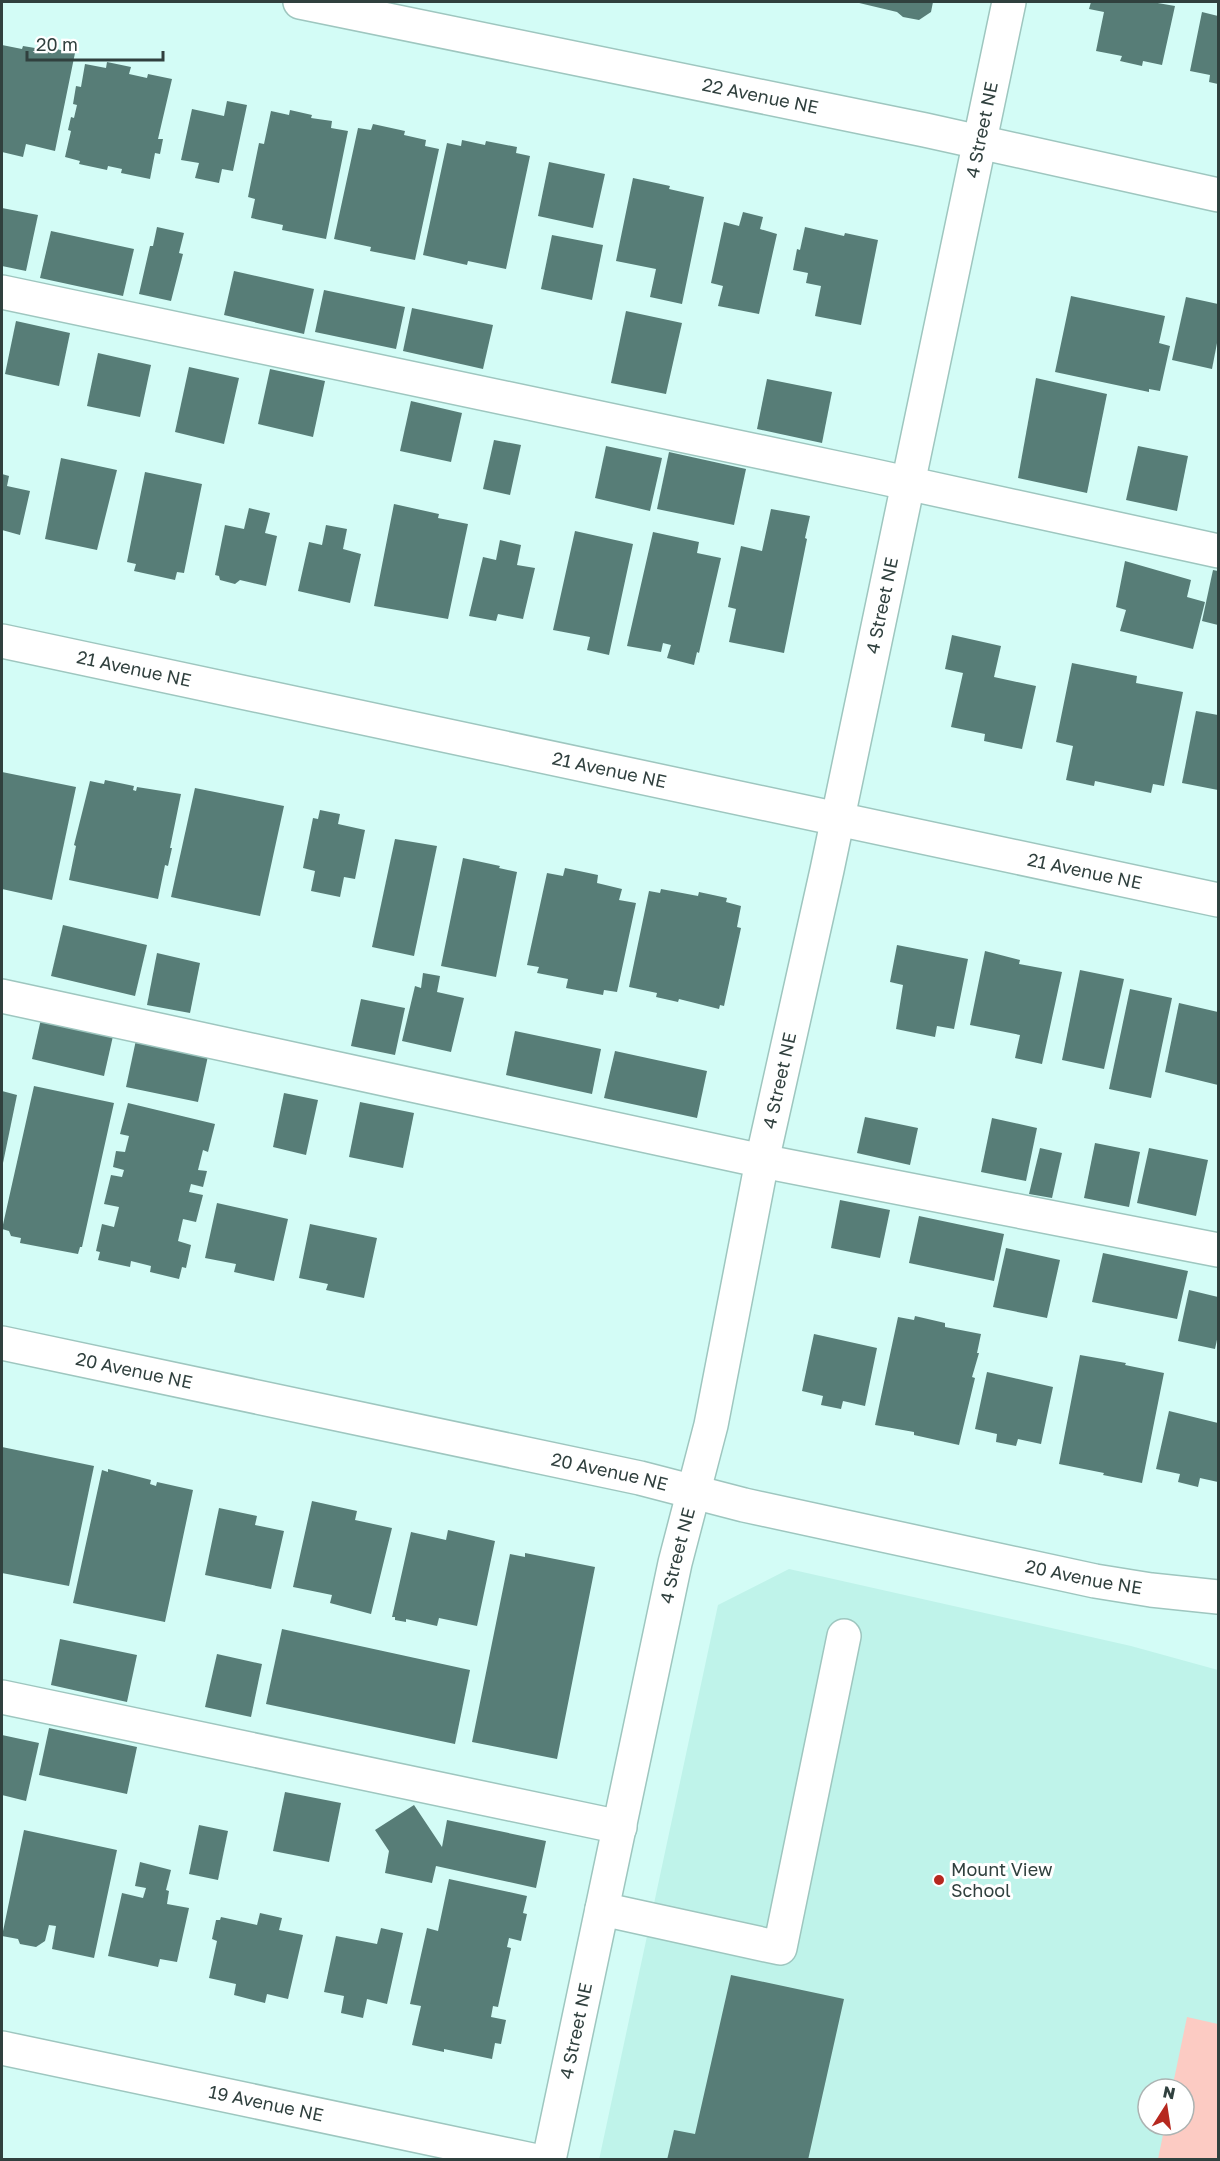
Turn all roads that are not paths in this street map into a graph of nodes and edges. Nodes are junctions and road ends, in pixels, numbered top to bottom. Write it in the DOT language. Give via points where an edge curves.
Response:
graph roads {
  1 [pos="300,2"];
  2 [pos="1009,2"];
  3 [pos="980,141"];
  4 [pos="1218,195"];
  5 [pos="2,292"];
  6 [pos="908,484"];
  7 [pos="1218,551"];
  8 [pos="2,641"];
  9 [pos="837,818"];
  10 [pos="1218,900"];
  11 [pos="2,996"];
  12 [pos="762,1161"];
  13 [pos="1218,1250"];
  14 [pos="2,1343"];
  15 [pos="694,1492"];
  16 [pos="1218,1597"];
  17 [pos="844,1636"];
  18 [pos="2,1697"];
  19 [pos="620,1827"];
  20 [pos="602,1909"];
  21 [pos="2,2048"];
  22 [pos="532,2160"];
  23 [pos="549,2160"];
  1 -- 3 [label="street, 22 Avenue NE"];
  2 -- 3 [label="street, 4 Street NE"];
  3 -- 4 [label="street, 22 Avenue NE"];
  3 -- 6 [label="street, 4 Street NE"];
  5 -- 6 [label="street"];
  6 -- 7 [label="street"];
  6 -- 9 [label="street, 4 Street NE"];
  8 -- 9 [label="street, 21 Avenue NE"];
  9 -- 10 [label="street, 21 Avenue NE"];
  9 -- 12 [label="street, 4 Street NE"];
  11 -- 12 [label="street"];
  12 -- 13 [label="street"];
  12 -- 15 [label="street, 4 Street NE" via="711,1425"];
  14 -- 15 [label="street, 20 Avenue NE"];
  15 -- 16 [label="street, 20 Avenue NE" via="1095,1581"];
  15 -- 19 [label="street, 4 Street NE" via="675,1563"];
  17 -- 20 [label="street" via="780,1948"];
  18 -- 19 [label="street"];
  19 -- 20 [label="street, 4 Street NE"];
  20 -- 23 [label="street, 4 Street NE"];
  21 -- 22 [label="street, 19 Avenue NE"];
}
